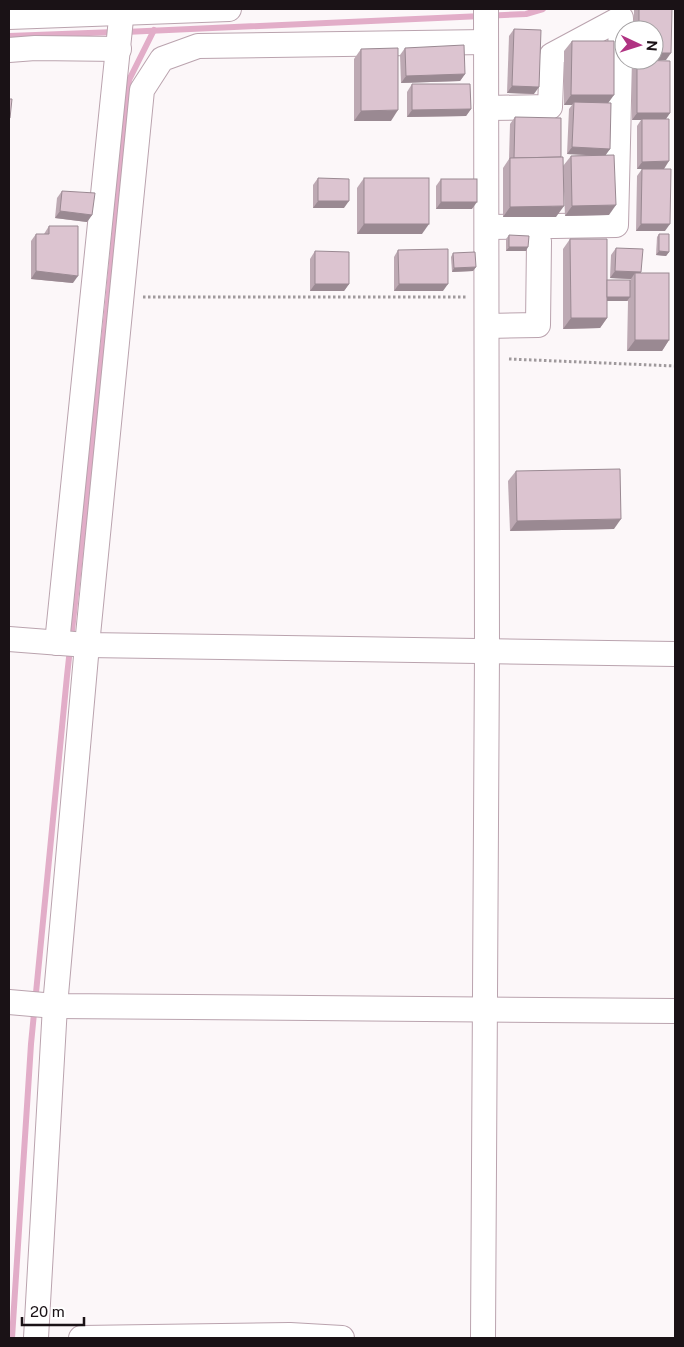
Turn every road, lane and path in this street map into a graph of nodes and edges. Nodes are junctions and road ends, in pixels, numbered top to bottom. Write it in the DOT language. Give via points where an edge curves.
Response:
graph roads {
  1 [pos="229,9"];
  2 [pos="486,9"];
  3 [pos="122,11"];
  4 [pos="9,17"];
  5 [pos="486,42"];
  6 [pos="119,49"];
  7 [pos="9,50"];
  8 [pos="486,108"];
  9 [pos="486,227"];
  10 [pos="539,242"];
  11 [pos="122,297"];
  12 [pos="487,297"];
  13 [pos="487,326"];
  14 [pos="487,358"];
  15 [pos="675,366"];
  16 [pos="9,639"];
  17 [pos="57,643"];
  18 [pos="87,645"];
  19 [pos="487,652"];
  20 [pos="675,654"];
  21 [pos="9,1002"];
  22 [pos="55,1006"];
  23 [pos="486,1009"];
  24 [pos="675,1011"];
  25 [pos="36,1338"];
  26 [pos="82,1338"];
  27 [pos="342,1338"];
  28 [pos="483,1338"];
  1 -- 3 [label="street"];
  2 -- 5 [label="street"];
  3 -- 4 [label="street"];
  3 -- 6 [label="street"];
  5 -- 8 [label="street"];
  5 -- 11 [label="street" via="198,46 162,59 142,90"];
  6 -- 7 [label="street"];
  6 -- 17 [label="street"];
  8 -- 9 [label="street"];
  8 -- 9 [label="street" via="550,107 552,55 621,18 616,225"];
  9 -- 12 [label="street"];
  10 -- 13 [label="street" via="538,325"];
  11 -- 12 [label="path"];
  11 -- 18 [label="street"];
  12 -- 13 [label="street"];
  13 -- 14 [label="street"];
  14 -- 15 [label="path"];
  14 -- 19 [label="street"];
  16 -- 17 [label="street"];
  17 -- 18 [label="street"];
  18 -- 19 [label="street"];
  18 -- 22 [label="street"];
  19 -- 20 [label="street"];
  19 -- 23 [label="street"];
  21 -- 22 [label="street"];
  22 -- 23 [label="street"];
  22 -- 25 [label="street"];
  23 -- 24 [label="street"];
  23 -- 28 [label="street"];
  26 -- 27 [label="street" via="290,1334"];
}
